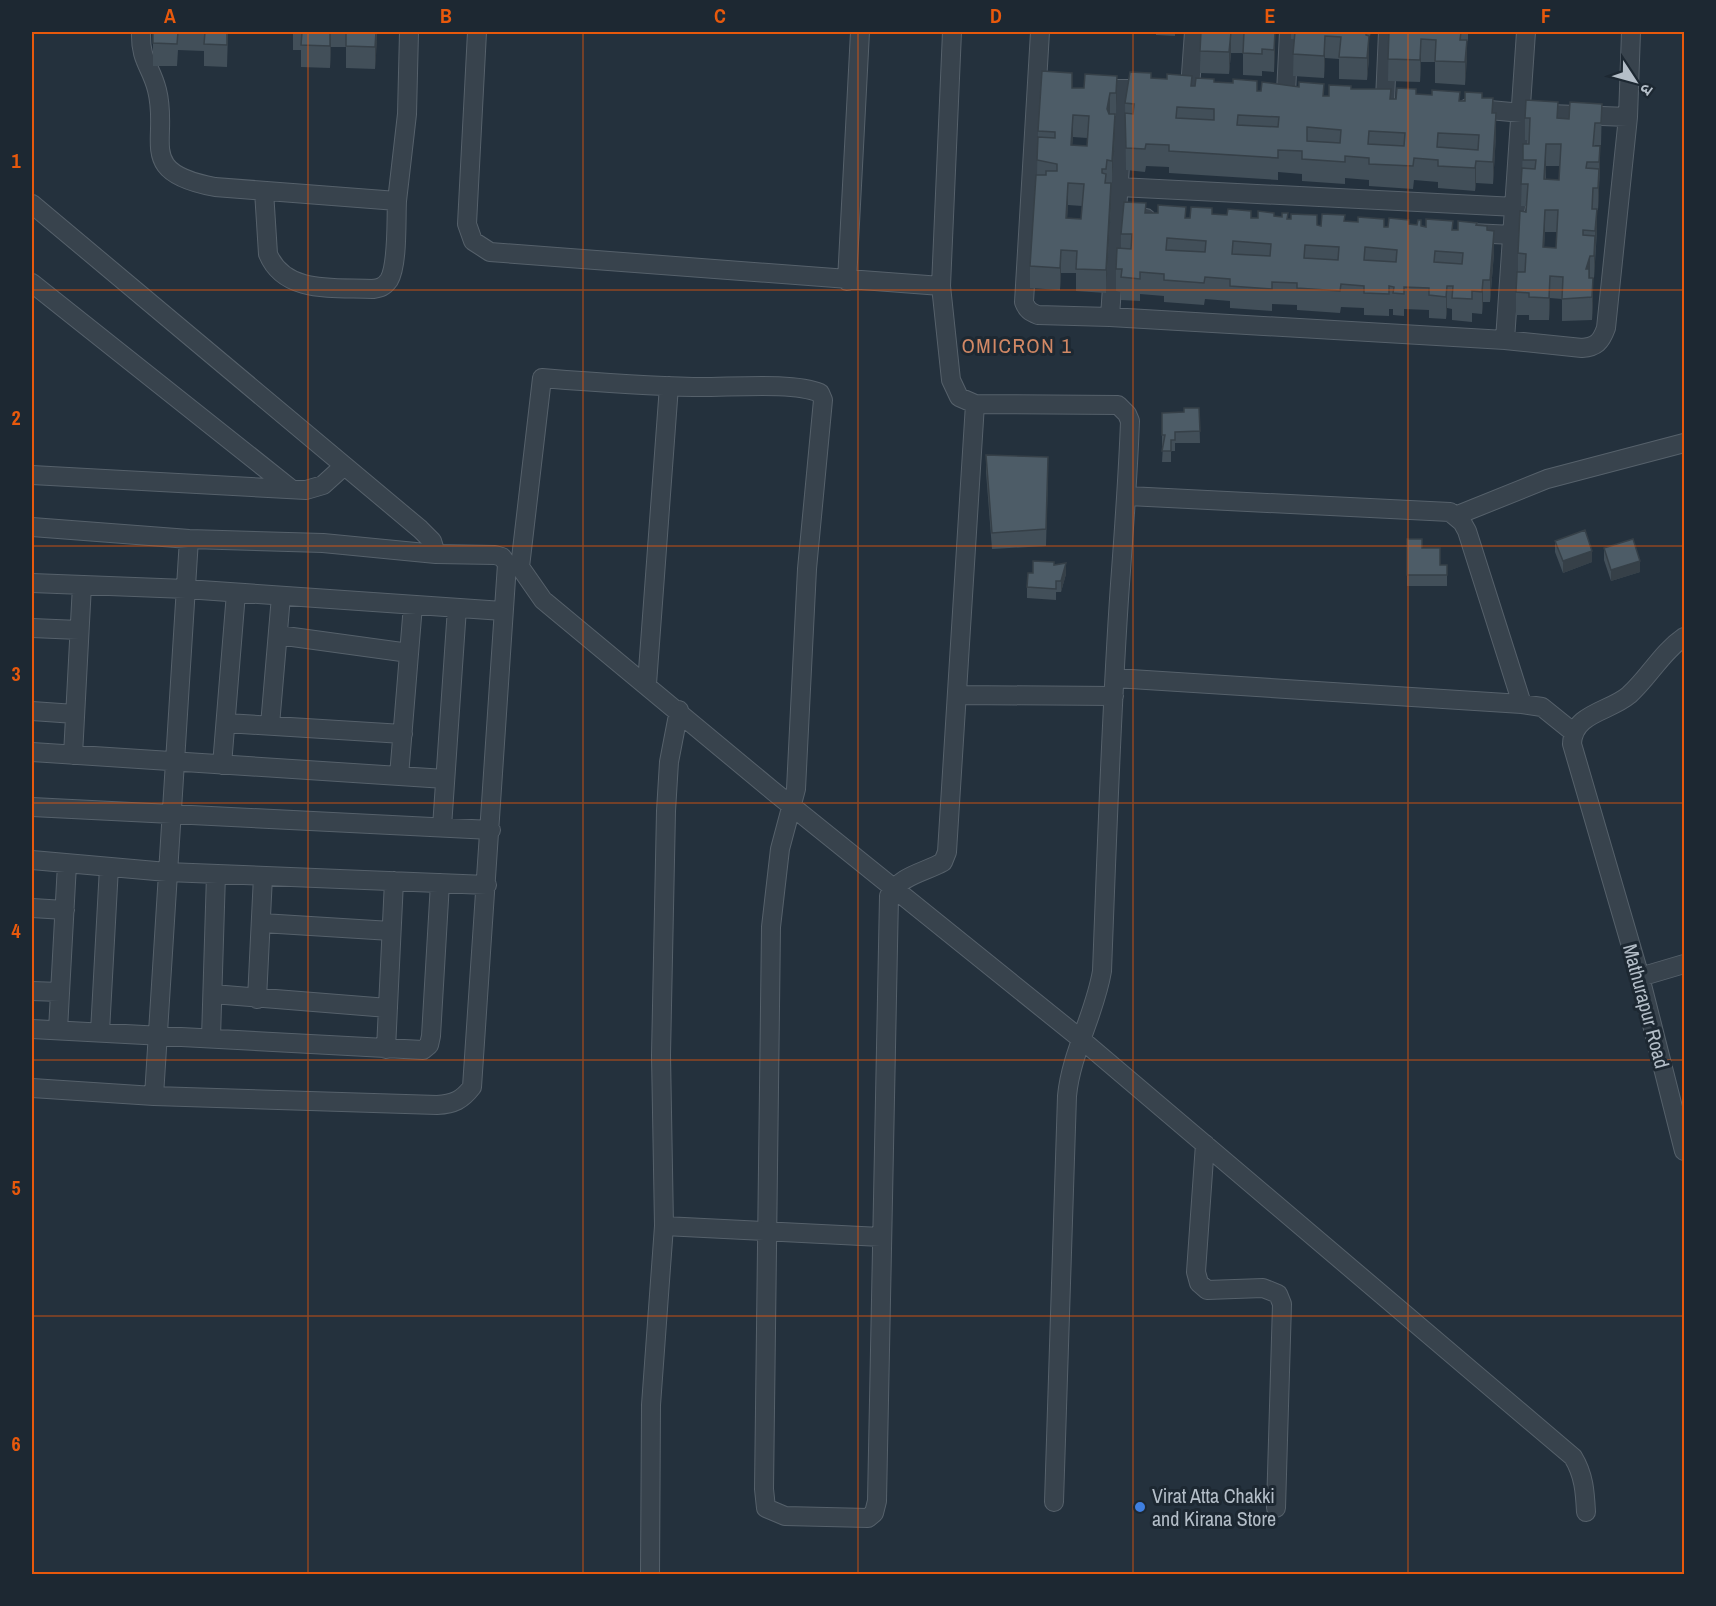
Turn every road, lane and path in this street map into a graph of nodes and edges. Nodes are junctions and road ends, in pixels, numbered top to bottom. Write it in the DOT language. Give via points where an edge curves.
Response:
graph roads {
  1 [pos="141,32"];
  2 [pos="409,32"];
  3 [pos="477,32"];
  4 [pos="860,32"];
  5 [pos="952,32"];
  6 [pos="1040,32"];
  7 [pos="1194,32"];
  8 [pos="1289,32"];
  9 [pos="1388,32"];
  10 [pos="1526,32"];
  11 [pos="1631,32"];
  12 [pos="1038,87"];
  13 [pos="1125,90"];
  14 [pos="1308,95"];
  15 [pos="1363,99"];
  16 [pos="1385,100"];
  17 [pos="1408,102"];
  18 [pos="1454,107"];
  19 [pos="1522,113"];
  20 [pos="1628,117"];
  21 [pos="1119,187"];
  22 [pos="264,191"];
  23 [pos="397,201"];
  24 [pos="32,204"];
  25 [pos="1516,207"];
  26 [pos="1117,217"];
  27 [pos="1165,219"];
  28 [pos="1455,232"];
  29 [pos="1514,236"];
  30 [pos="847,281"];
  31 [pos="32,282"];
  32 [pos="941,286"];
  33 [pos="1110,317"];
  34 [pos="1505,340"];
  35 [pos="669,386"];
  36 [pos="975,404"];
  37 [pos="1684,443"];
  38 [pos="344,466"];
  39 [pos="32,475"];
  40 [pos="290,488"];
  41 [pos="1128,496"];
  42 [pos="1455,516"];
  43 [pos="32,527"];
  44 [pos="189,539"];
  45 [pos="435,554"];
  46 [pos="32,583"];
  47 [pos="82,585"];
  48 [pos="186,589"];
  49 [pos="236,593"];
  50 [pos="281,596"];
  51 [pos="413,605"];
  52 [pos="457,608"];
  53 [pos="503,611"];
  54 [pos="32,628"];
  55 [pos="79,630"];
  56 [pos="278,635"];
  57 [pos="1684,637"];
  58 [pos="409,653"];
  59 [pos="1115,678"];
  60 [pos="646,684"];
  61 [pos="958,695"];
  62 [pos="1114,696"];
  63 [pos="1522,704"];
  64 [pos="680,710"];
  65 [pos="32,711"];
  66 [pos="75,714"];
  67 [pos="226,723"];
  68 [pos="270,725"];
  69 [pos="1572,732"];
  70 [pos="403,734"];
  71 [pos="32,752"];
  72 [pos="73,755"];
  73 [pos="174,762"];
  74 [pos="222,765"];
  75 [pos="399,776"];
  76 [pos="445,779"];
  77 [pos="793,805"];
  78 [pos="32,807"];
  79 [pos="170,814"];
  80 [pos="442,827"];
  81 [pos="491,830"];
  82 [pos="32,861"];
  83 [pos="67,864"];
  84 [pos="109,867"];
  85 [pos="167,872"];
  86 [pos="216,874"];
  87 [pos="263,876"];
  88 [pos="394,881"];
  89 [pos="440,883"];
  90 [pos="487,885"];
  91 [pos="894,887"];
  92 [pos="32,908"];
  93 [pos="65,910"];
  94 [pos="262,923"];
  95 [pos="392,931"];
  96 [pos="1684,964"];
  97 [pos="1640,977"];
  98 [pos="32,991"];
  99 [pos="60,992"];
  100 [pos="213,994"];
  101 [pos="256,999"];
  102 [pos="388,1008"];
  103 [pos="32,1029"];
  104 [pos="58,1030"];
  105 [pos="100,1032"];
  106 [pos="158,1035"];
  107 [pos="211,1038"];
  108 [pos="1082,1040"];
  109 [pos="386,1049"];
  110 [pos="32,1088"];
  111 [pos="154,1096"];
  112 [pos="1205,1144"];
  113 [pos="1684,1151"];
  114 [pos="664,1226"];
  115 [pos="768,1231"];
  116 [pos="881,1237"];
  117 [pos="1054,1502"];
  118 [pos="1275,1508"];
  119 [pos="1586,1512"];
  120 [pos="650,1575"];
  1 -- 22 [label="street" via="144,64 157,88 159,153 164,163 197,183"];
  2 -- 23 [label="street" via="407,114"];
  3 -- 30 [label="street" via="467,225 473,241 498,254"];
  4 -- 30 [label="street"];
  5 -- 32 [label="street"];
  6 -- 12 [label="street"];
  7 -- 13 [label="street" via="1196,89"];
  8 -- 14 [label="street" via="1280,93"];
  9 -- 16 [label="street"];
  10 -- 19 [label="street"];
  11 -- 20 [label="street"];
  12 -- 13 [label="street"];
  12 -- 33 [label="street" via="1024,302 1027,309 1038,315"];
  13 -- 21 [label="street"];
  15 -- 16 [label="street"];
  16 -- 17 [label="street"];
  18 -- 19 [label="street"];
  19 -- 20 [label="street"];
  19 -- 25 [label="street"];
  20 -- 34 [label="street" via="1602,339 1594,347 1582,348"];
  21 -- 25 [label="street"];
  21 -- 26 [label="street"];
  22 -- 23 [label="street"];
  22 -- 23 [label="street" via="268,254 299,285 383,287 393,269"];
  24 -- 38 [label="street"];
  25 -- 29 [label="street"];
  26 -- 27 [label="street"];
  26 -- 33 [label="street"];
  28 -- 29 [label="street"];
  29 -- 34 [label="street"];
  30 -- 32 [label="street"];
  31 -- 40 [label="street"];
  32 -- 36 [label="street" via="951,380 959,397"];
  33 -- 34 [label="street"];
  35 -- 60 [label="street"];
  35 -- 60 [label="street" via="542,378 520,567 543,600"];
  35 -- 77 [label="street" via="790,387 820,393 823,400 810,517"];
  36 -- 41 [label="street" via="1123,408 1130,421"];
  36 -- 61 [label="street"];
  37 -- 42 [label="street" via="1547,479"];
  38 -- 40 [label="street" via="315,489"];
  38 -- 45 [label="street" via="428,536"];
  39 -- 40 [label="street"];
  41 -- 42 [label="street" via="1450,512"];
  41 -- 59 [label="street"];
  42 -- 63 [label="street" via="1467,531"];
  43 -- 44 [label="street"];
  44 -- 45 [label="street" via="299,541"];
  44 -- 48 [label="street"];
  45 -- 53 [label="street" via="502,557 507,564"];
  46 -- 47 [label="street"];
  47 -- 48 [label="street"];
  47 -- 55 [label="street"];
  48 -- 49 [label="street"];
  48 -- 73 [label="street"];
  49 -- 50 [label="street"];
  49 -- 67 [label="street"];
  50 -- 51 [label="street"];
  50 -- 56 [label="street"];
  51 -- 52 [label="street"];
  51 -- 58 [label="street"];
  52 -- 53 [label="street"];
  52 -- 76 [label="street"];
  53 -- 81 [label="street"];
  54 -- 55 [label="street"];
  55 -- 66 [label="street"];
  56 -- 58 [label="street"];
  56 -- 68 [label="street"];
  57 -- 69 [label="street" via="1630,694 1588,716"];
  58 -- 70 [label="street"];
  59 -- 62 [label="street"];
  59 -- 63 [label="street"];
  60 -- 64 [label="street"];
  61 -- 62 [label="street"];
  61 -- 91 [label="street" via="947,852 943,862 904,878"];
  62 -- 108 [label="street" via="1102,971"];
  63 -- 69 [label="street" via="1542,707"];
  64 -- 77 [label="street"];
  64 -- 114 [label="street" via="669,762 665,853 661,1055"];
  65 -- 66 [label="street"];
  66 -- 72 [label="street"];
  67 -- 68 [label="street"];
  67 -- 74 [label="street"];
  68 -- 70 [label="street"];
  69 -- 97 [label="street, Mathurapur Road" via="1574,754"];
  70 -- 75 [label="street"];
  71 -- 72 [label="street"];
  72 -- 73 [label="street"];
  73 -- 74 [label="street"];
  73 -- 79 [label="street"];
  74 -- 75 [label="street"];
  75 -- 76 [label="street"];
  76 -- 80 [label="street"];
  77 -- 91 [label="street"];
  77 -- 115 [label="street" via="780,849 771,927"];
  78 -- 79 [label="street"];
  79 -- 80 [label="street"];
  79 -- 85 [label="street"];
  80 -- 81 [label="street"];
  81 -- 90 [label="street"];
  82 -- 83 [label="street"];
  83 -- 84 [label="street"];
  83 -- 93 [label="street"];
  84 -- 85 [label="street"];
  84 -- 105 [label="street"];
  85 -- 86 [label="street"];
  85 -- 106 [label="street"];
  86 -- 87 [label="street"];
  86 -- 100 [label="street"];
  87 -- 88 [label="street"];
  87 -- 94 [label="street"];
  88 -- 89 [label="street"];
  88 -- 95 [label="street"];
  89 -- 90 [label="street"];
  89 -- 109 [label="street" via="429,1045 423,1050"];
  90 -- 111 [label="street" via="472,1087 463,1098 437,1105"];
  91 -- 108 [label="street"];
  91 -- 116 [label="street" via="889,896"];
  92 -- 93 [label="street"];
  93 -- 99 [label="street"];
  94 -- 95 [label="street"];
  94 -- 101 [label="street"];
  95 -- 102 [label="street"];
  96 -- 97 [label="street"];
  97 -- 113 [label="street, Mathurapur Road"];
  98 -- 99 [label="street"];
  99 -- 104 [label="street"];
  100 -- 101 [label="street"];
  100 -- 107 [label="street"];
  101 -- 102 [label="street"];
  102 -- 109 [label="street"];
  103 -- 104 [label="street"];
  104 -- 105 [label="street"];
  105 -- 106 [label="street"];
  106 -- 107 [label="street"];
  106 -- 111 [label="street"];
  107 -- 109 [label="street"];
  108 -- 112 [label="street"];
  108 -- 117 [label="street" via="1068,1079"];
  110 -- 111 [label="street"];
  112 -- 118 [label="street" via="1196,1272 1199,1283 1207,1290 1263,1288 1278,1294 1282,1304"];
  112 -- 119 [label="street" via="1573,1457 1581,1470"];
  114 -- 115 [label="street"];
  114 -- 120 [label="street" via="651,1405"];
  115 -- 116 [label="street"];
  115 -- 116 [label="street" via="764,1501 766,1508 785,1516 868,1518 874,1514"];
}
